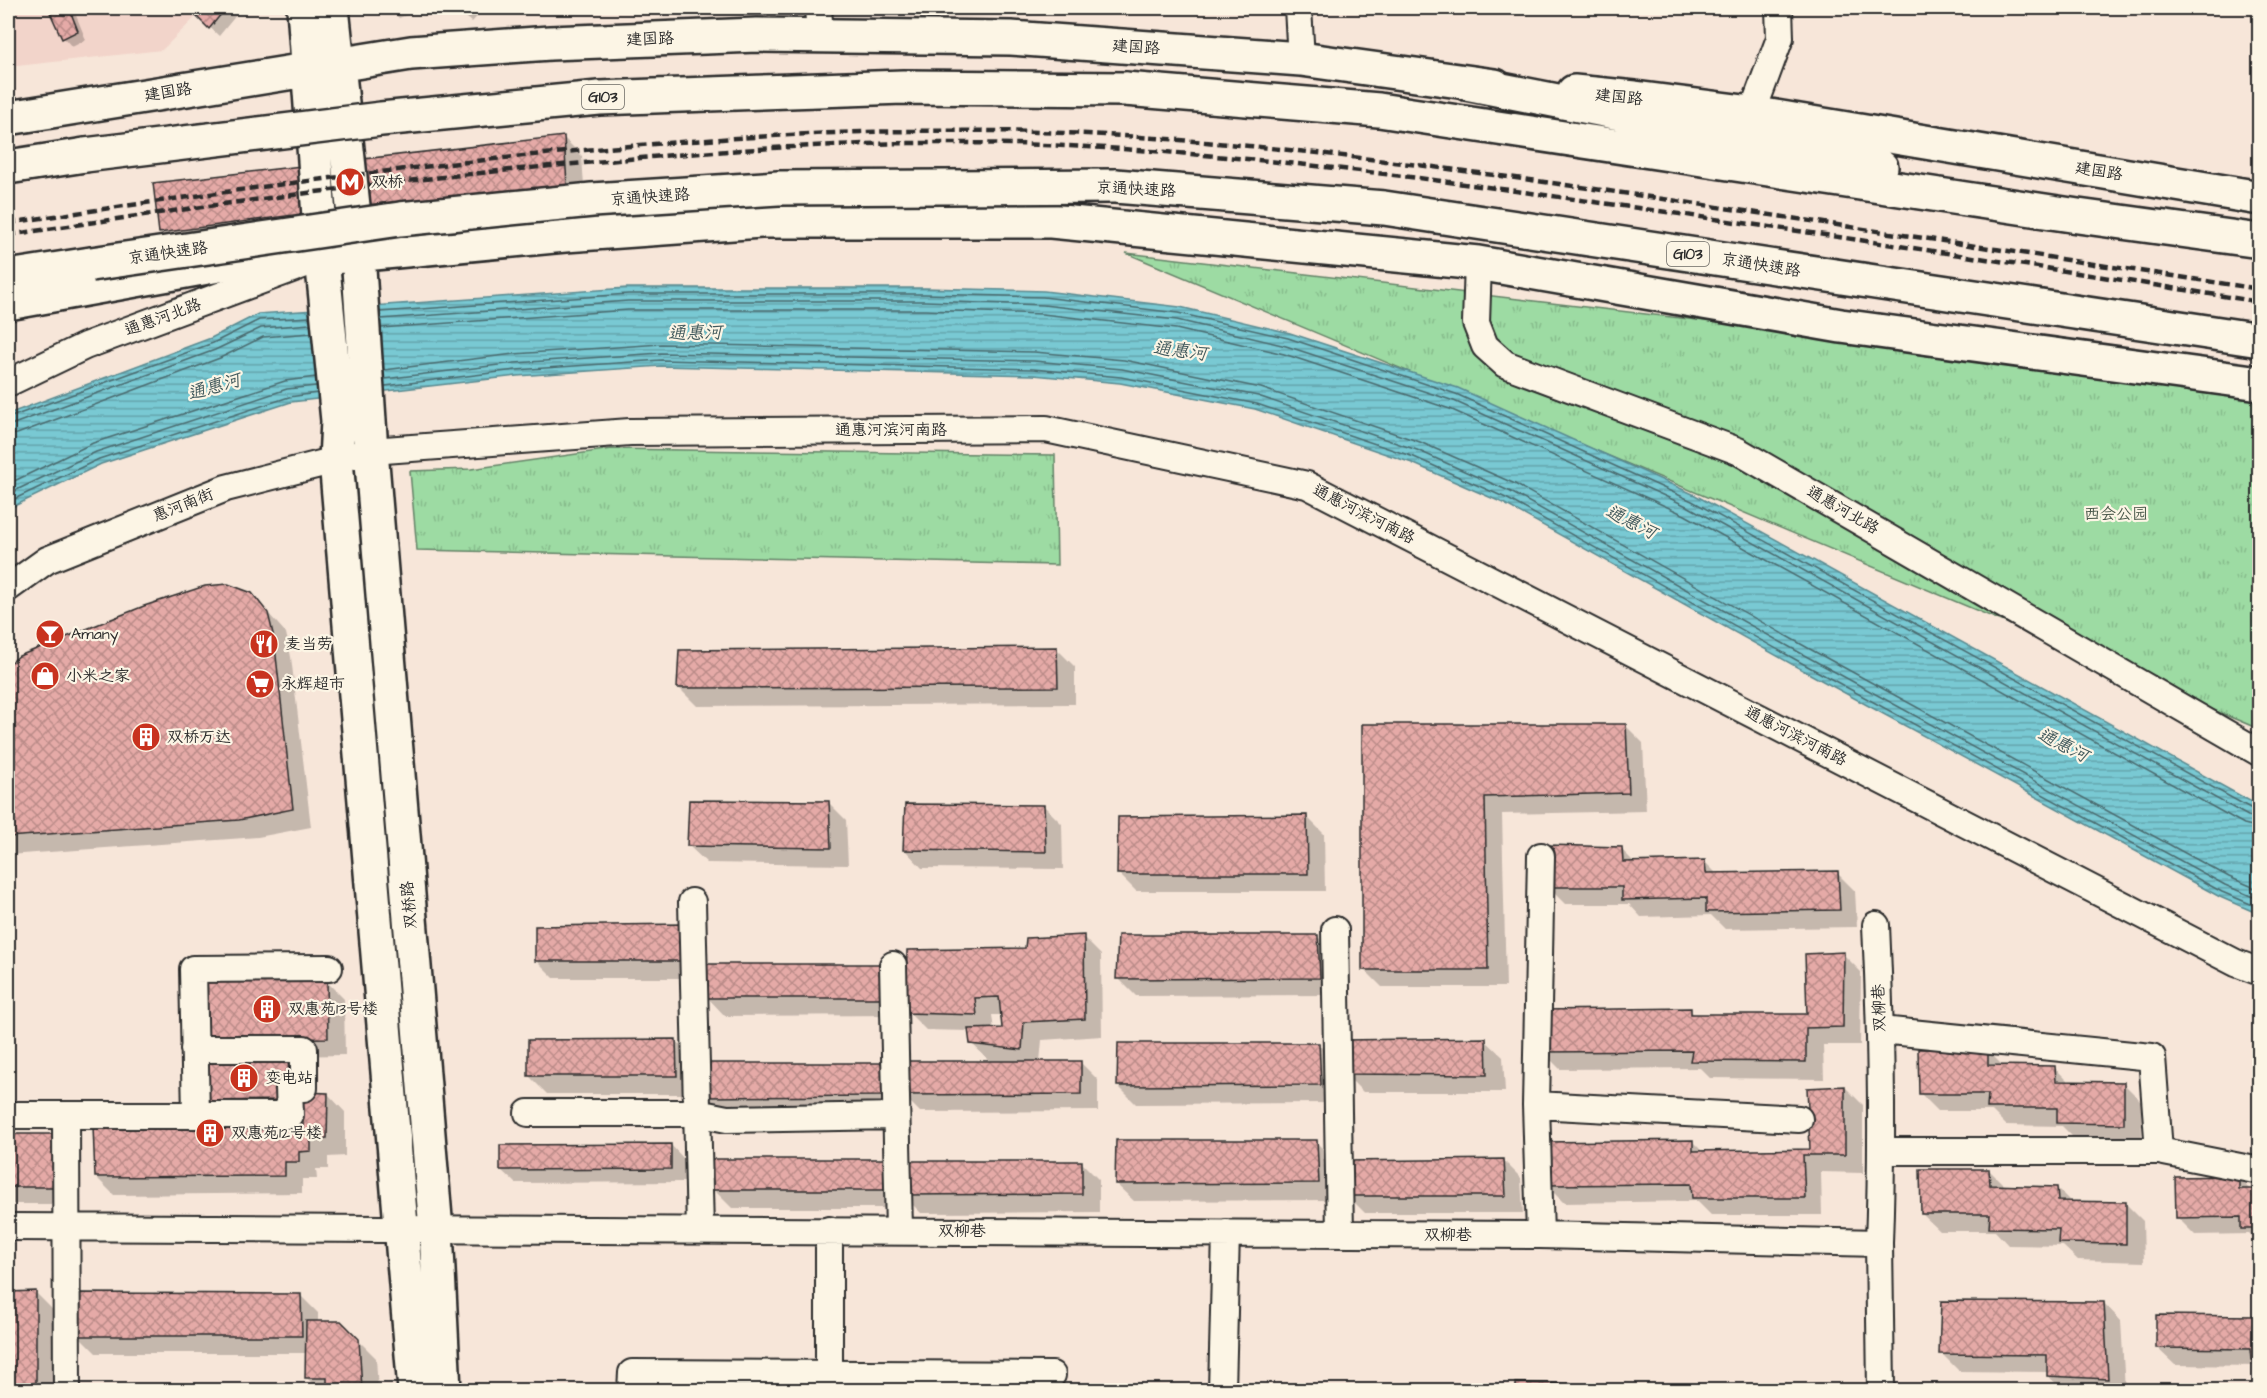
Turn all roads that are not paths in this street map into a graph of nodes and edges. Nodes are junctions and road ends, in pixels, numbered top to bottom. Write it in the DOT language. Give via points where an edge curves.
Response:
graph roads {
  1 [pos="304,8"];
  2 [pos="332,8"];
  3 [pos="1298,8"];
  4 [pos="1779,8"];
  5 [pos="819,21"];
  6 [pos="1301,59"];
  7 [pos="324,68"];
  8 [pos="1466,83"];
  9 [pos="1752,113"];
  10 [pos="8,118"];
  11 [pos="8,167"];
  12 [pos="2259,198"];
  13 [pos="2078,216"];
  14 [pos="2259,241"];
  15 [pos="358,253"];
  16 [pos="322,258"];
  17 [pos="1478,263"];
  18 [pos="8,277"];
  19 [pos="8,303"];
  20 [pos="2259,340"];
  21 [pos="8,383"];
  22 [pos="2259,383"];
  23 [pos="371,435"];
  24 [pos="336,460"];
  25 [pos="8,588"];
  26 [pos="2259,753"];
  27 [pos="1541,856"];
  28 [pos="692,902"];
  29 [pos="1876,925"];
  30 [pos="1335,930"];
  31 [pos="893,965"];
  32 [pos="329,968"];
  33 [pos="2259,972"];
  34 [pos="1881,1030"];
  35 [pos="194,1049"];
  36 [pos="1536,1105"];
  37 [pos="528,1113"];
  38 [pos="697,1113"];
  39 [pos="8,1115"];
  40 [pos="66,1115"];
  41 [pos="196,1115"];
  42 [pos="896,1116"];
  43 [pos="1799,1119"];
  44 [pos="1883,1151"];
  45 [pos="2159,1151"];
  46 [pos="2259,1171"];
  47 [pos="67,1226"];
  48 [pos="8,1227"];
  49 [pos="402,1230"];
  50 [pos="436,1230"];
  51 [pos="700,1230"];
  52 [pos="829,1230"];
  53 [pos="898,1230"];
  54 [pos="1226,1233"];
  55 [pos="1340,1234"];
  56 [pos="1540,1235"];
  57 [pos="1879,1243"];
  58 [pos="1052,1375"];
  59 [pos="829,1382"];
  60 [pos="1010,1383"];
  61 [pos="67,1390"];
  62 [pos="414,1390"];
  63 [pos="444,1390"];
  64 [pos="631,1390"];
  65 [pos="1222,1390"];
  66 [pos="1881,1390"];
  1 -- 7 [label="main road"];
  2 -- 7 [label="main road"];
  3 -- 6 [label="street"];
  4 -- 9 [label="street" via="1780,38"];
  5 -- 6 [label="main road, 建国路"];
  5 -- 7 [label="main road, 建国路" via="757,34 411,53"];
  6 -- 8 [label="main road, 建国路"];
  7 -- 10 [label="main road, 建国路"];
  7 -- 15 [label="main road, 双桥路"];
  7 -- 16 [label="main road"];
  8 -- 9 [label="main road, 建国路"];
  8 -- 13 [label="main road" via="1818,152"];
  9 -- 12 [label="main road, 建国路"];
  11 -- 13 [label="main road, G103, bridge" via="381,119 599,98 903,87 1125,89 1379,110"];
  13 -- 14 [label="main road, G103"];
  15 -- 16 [label="main road"];
  15 -- 17 [label="main road" via="761,221 1051,221"];
  15 -- 23 [label="main road, 双桥路"];
  16 -- 19 [label="main road" via="252,260"];
  16 -- 21 [label="street, 通惠河北路" via="85,346"];
  16 -- 24 [label="main road" via="338,421"];
  17 -- 22 [label="main road" via="1841,326"];
  17 -- 26 [label="street, 通惠河北路" via="1476,323 1485,346 1505,364 1738,451"];
  18 -- 20 [label="main road, 京通快速路 / G103, bridge" via="400,219 592,200 778,188 1115,186 1384,208"];
  23 -- 24 [label="street, 惠河南街"];
  23 -- 33 [label="street, 通惠河滨河南路" via="1046,429 1307,485"];
  23 -- 50 [label="main road, 双桥路"];
  24 -- 25 [label="street, 惠河南街" via="226,488 47,560"];
  24 -- 49 [label="main road"];
  27 -- 36 [label="street"];
  28 -- 38 [label="street"];
  29 -- 34 [label="street, 双柳巷"];
  30 -- 55 [label="street"];
  31 -- 42 [label="street"];
  32 -- 35 [label="street" via="193,969"];
  34 -- 44 [label="street, 双柳巷"];
  34 -- 45 [label="street" via="2152,1057"];
  35 -- 41 [label="street"];
  35 -- 41 [label="street" via="304,1048 304,1088 289,1088 290,1115"];
  36 -- 43 [label="street"];
  36 -- 56 [label="street"];
  37 -- 38 [label="street"];
  38 -- 42 [label="street" via="727,1119"];
  38 -- 51 [label="street"];
  39 -- 40 [label="street"];
  40 -- 41 [label="street"];
  40 -- 47 [label="street"];
  42 -- 53 [label="street"];
  44 -- 45 [label="street"];
  44 -- 57 [label="street, 双柳巷"];
  45 -- 46 [label="street"];
  47 -- 48 [label="street, 双柳巷"];
  47 -- 49 [label="street, 双柳巷"];
  47 -- 61 [label="street"];
  49 -- 50 [label="street, 双柳巷"];
  49 -- 62 [label="main road"];
  50 -- 51 [label="street, 双柳巷"];
  50 -- 63 [label="main road, 双桥路"];
  51 -- 52 [label="street, 双柳巷"];
  52 -- 53 [label="street, 双柳巷"];
  52 -- 59 [label="street"];
  53 -- 54 [label="street, 双柳巷"];
  54 -- 55 [label="street, 双柳巷"];
  54 -- 65 [label="street"];
  55 -- 56 [label="street, 双柳巷"];
  56 -- 57 [label="street, 双柳巷"];
  57 -- 66 [label="street"];
  58 -- 60 [label="street"];
  59 -- 60 [label="street"];
  59 -- 64 [label="street" via="632,1373"];
}
